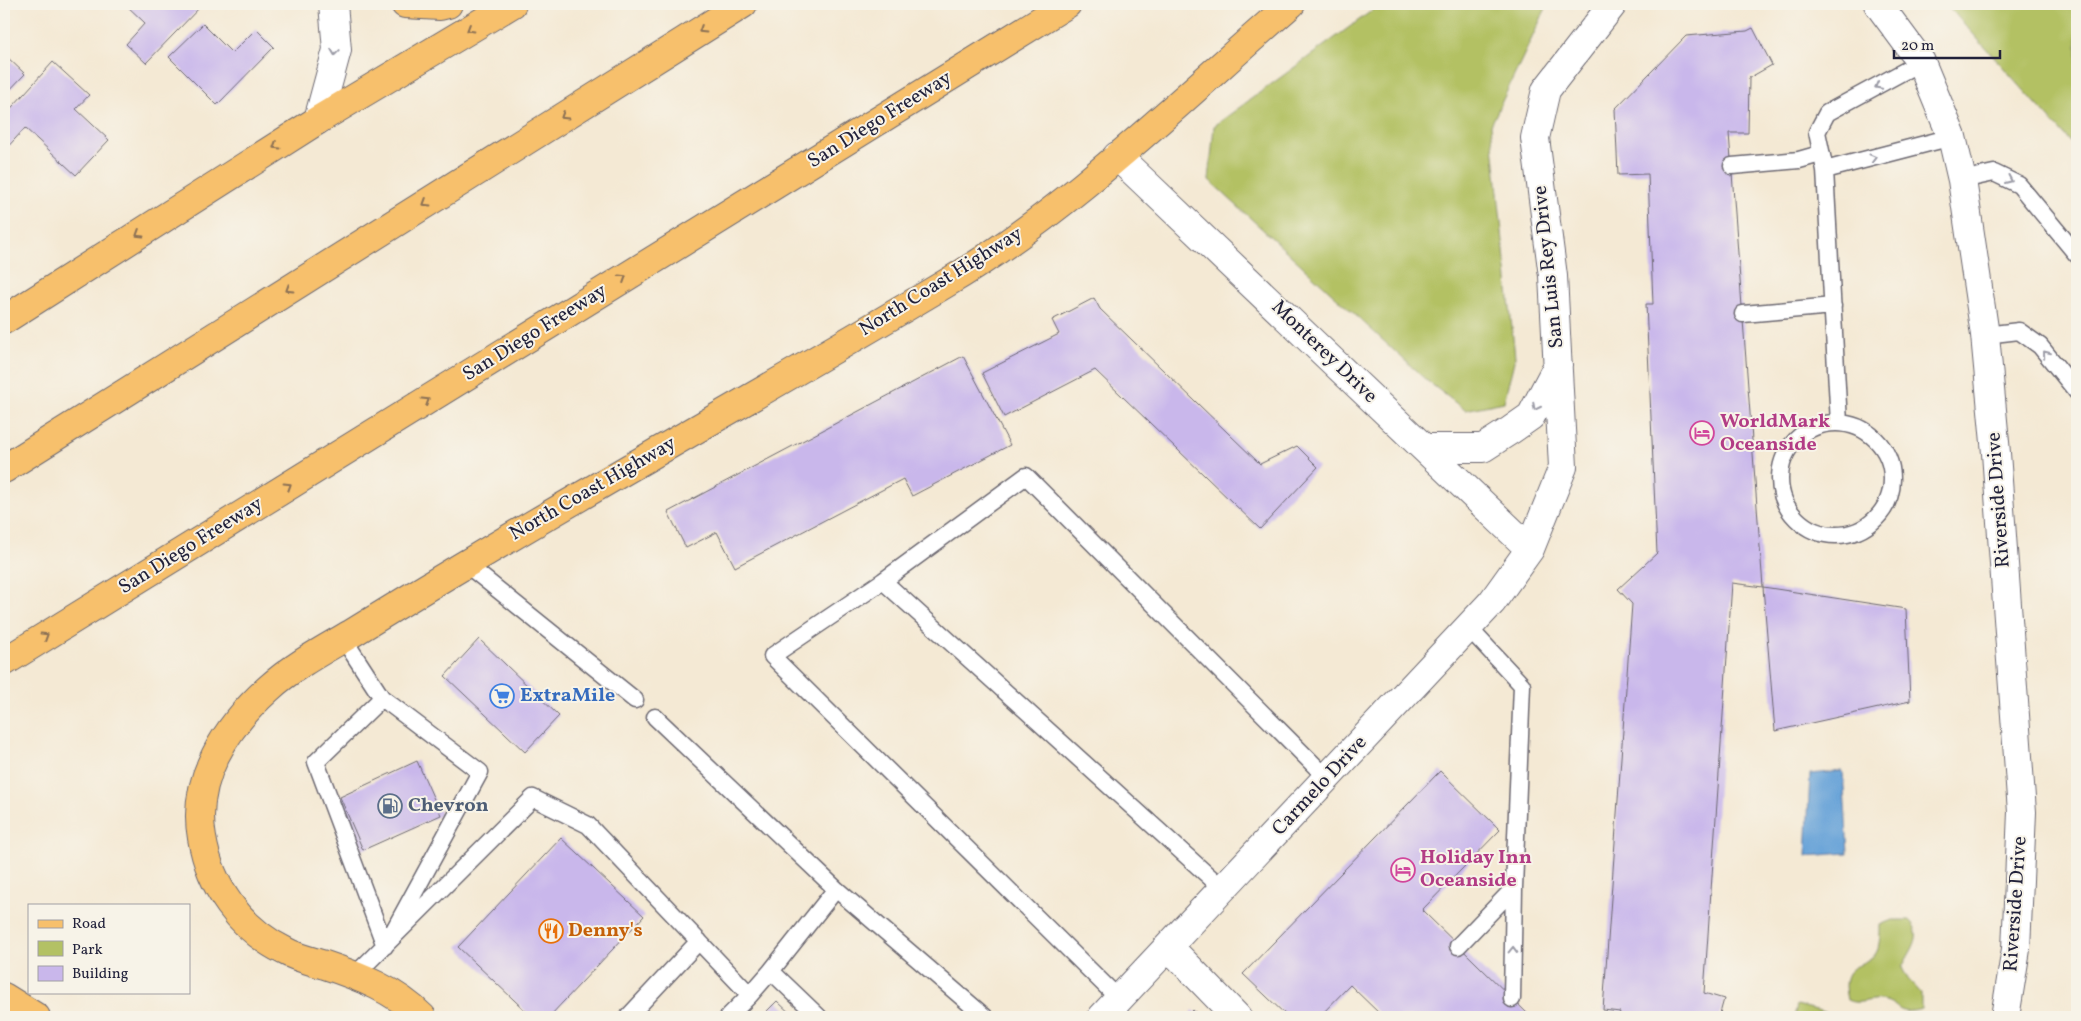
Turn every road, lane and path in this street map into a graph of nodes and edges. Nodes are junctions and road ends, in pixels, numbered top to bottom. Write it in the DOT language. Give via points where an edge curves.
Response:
graph roads {
  1 [pos="333,4"];
  2 [pos="405,4"];
  3 [pos="448,4"];
  4 [pos="512,4"];
  5 [pos="743,4"];
  6 [pos="1067,4"];
  7 [pos="1291,4"];
  8 [pos="1613,4"];
  9 [pos="1878,4"];
  10 [pos="1920,62"];
  11 [pos="318,120"];
  12 [pos="1952,137"];
  13 [pos="1820,154"];
  14 [pos="1116,156"];
  15 [pos="1732,166"];
  16 [pos="1825,170"];
  17 [pos="1962,180"];
  18 [pos="2077,255"];
  19 [pos="1833,306"];
  20 [pos="1743,314"];
  21 [pos="4,320"];
  22 [pos="1984,335"];
  23 [pos="1558,364"];
  24 [pos="2077,392"];
  25 [pos="1839,423"];
  26 [pos="1425,448"];
  27 [pos="4,469"];
  28 [pos="1530,548"];
  29 [pos="466,564"];
  30 [pos="883,581"];
  31 [pos="1468,627"];
  32 [pos="343,638"];
  33 [pos="4,662"];
  34 [pos="382,698"];
  35 [pos="635,700"];
  36 [pos="655,716"];
  37 [pos="1327,778"];
  38 [pos="1514,888"];
  39 [pos="836,889"];
  40 [pos="1223,889"];
  41 [pos="699,941"];
  42 [pos="385,946"];
  43 [pos="1458,946"];
  44 [pos="1169,947"];
  45 [pos="771,971"];
  46 [pos="354,976"];
  47 [pos="750,995"];
  48 [pos="4,997"];
  49 [pos="1512,999"];
  50 [pos="1110,1008"];
  51 [pos="36,1017"];
  52 [pos="422,1017"];
  53 [pos="628,1017"];
  54 [pos="728,1017"];
  55 [pos="819,1017"];
  56 [pos="985,1017"];
  57 [pos="1237,1017"];
  58 [pos="2005,1017"];
  1 -- 11 [label="street, one-way" via="337,50"];
  2 -- 3 [label="main road"];
  4 -- 11 [label="main road, one-way"];
  5 -- 27 [label="main road, one-way"];
  33 -- 6 [label="main road, San Diego Freeway, one-way"];
  7 -- 14 [label="main road, North Coast Highway"];
  8 -- 23 [label="street, San Luis Rey Drive" via="1546,90 1535,138 1553,276"];
  9 -- 10 [label="street, Riverside Drive"];
  10 -- 12 [label="street, Riverside Drive"];
  10 -- 13 [label="lane, one-way" via="1827,113 1817,132"];
  11 -- 21 [label="main road, one-way"];
  16 -- 12 [label="lane, one-way"];
  12 -- 17 [label="street, Riverside Drive"];
  13 -- 15 [label="lane" via="1799,160"];
  13 -- 16 [label="lane"];
  14 -- 26 [label="street, Monterey Drive"];
  14 -- 29 [label="main road, North Coast Highway" via="1041,219 949,282"];
  16 -- 19 [label="lane"];
  17 -- 18 [label="lane, one-way" via="1994,174 2019,185"];
  17 -- 22 [label="street, Riverside Drive"];
  19 -- 20 [label="lane"];
  19 -- 25 [label="lane"];
  24 -- 22 [label="lane, one-way" via="2040,346 2018,331"];
  22 -- 58 [label="street, Riverside Drive" via="1996,453 2022,812 2016,949"];
  23 -- 26 [label="street, one-way" via="1531,416 1482,448"];
  23 -- 28 [label="street, San Luis Rey Drive" via="1562,467"];
  25 -- 25 [label="lane" via="1820,425 1803,433 1790,447 1782,464 1780,482 1784,501 1794,517 1808,529 1846,536 1861,530 1880,514 1891,492 1892,476 1889,460 1881,446 1855,426"];
  26 -- 28 [label="street, Monterey Drive"];
  28 -- 31 [label="street, Carmelo Drive" via="1492,602"];
  29 -- 32 [label="main road, North Coast Highway"];
  29 -- 35 [label="lane"];
  30 -- 37 [label="lane" via="1026,476"];
  30 -- 40 [label="lane"];
  30 -- 50 [label="lane" via="772,656"];
  31 -- 37 [label="street, Carmelo Drive"];
  31 -- 38 [label="lane" via="1522,685"];
  32 -- 34 [label="lane"];
  32 -- 46 [label="main road, North Coast Highway" via="273,684 226,734 210,766 202,800 200,832 207,865 225,901 252,930 285,952"];
  34 -- 42 [label="lane" via="316,762"];
  34 -- 42 [label="lane" via="480,772"];
  36 -- 39 [label="lane"];
  37 -- 40 [label="street, Carmelo Drive"];
  38 -- 43 [label="lane"];
  49 -- 38 [label="lane, one-way"];
  39 -- 45 [label="lane"];
  39 -- 56 [label="lane"];
  40 -- 44 [label="street, Carmelo Drive"];
  41 -- 42 [label="lane" via="588,825 533,798"];
  41 -- 47 [label="lane"];
  41 -- 53 [label="lane"];
  42 -- 46 [label="lane"];
  44 -- 50 [label="street, Carmelo Drive"];
  44 -- 57 [label="street"];
  45 -- 47 [label="lane"];
  45 -- 55 [label="lane"];
  46 -- 52 [label="main road, North Coast Highway" via="405,1000"];
  47 -- 54 [label="lane"];
  48 -- 51 [label="main road"];
}
